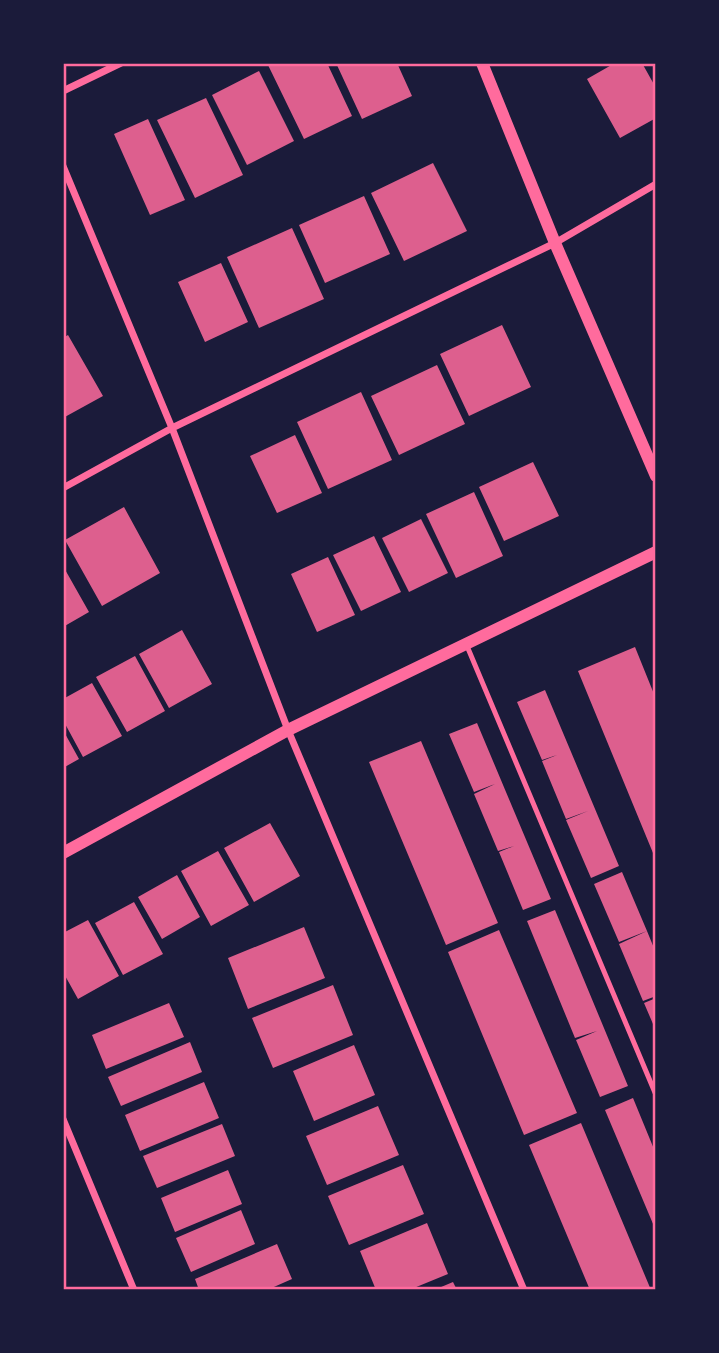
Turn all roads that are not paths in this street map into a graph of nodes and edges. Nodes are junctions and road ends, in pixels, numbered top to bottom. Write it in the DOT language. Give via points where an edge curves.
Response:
graph roads {
  1 [pos="121,63"];
  2 [pos="482,63"];
  3 [pos="63,91"];
  4 [pos="63,166"];
  5 [pos="656,184"];
  6 [pos="555,243"];
  7 [pos="172,428"];
  8 [pos="656,476"];
  9 [pos="63,488"];
  10 [pos="656,552"];
  11 [pos="466,644"];
  12 [pos="288,730"];
  13 [pos="63,853"];
  14 [pos="656,1095"];
  15 [pos="63,1119"];
  16 [pos="134,1290"];
  17 [pos="524,1290"];
  1 -- 3 [label="street"];
  2 -- 6 [label="street"];
  4 -- 7 [label="street"];
  5 -- 6 [label="street"];
  6 -- 7 [label="street"];
  6 -- 8 [label="street"];
  7 -- 9 [label="street"];
  7 -- 12 [label="street"];
  10 -- 11 [label="street"];
  11 -- 12 [label="street"];
  11 -- 14 [label="lane"];
  12 -- 13 [label="street"];
  12 -- 17 [label="street"];
  15 -- 16 [label="street"];
}
